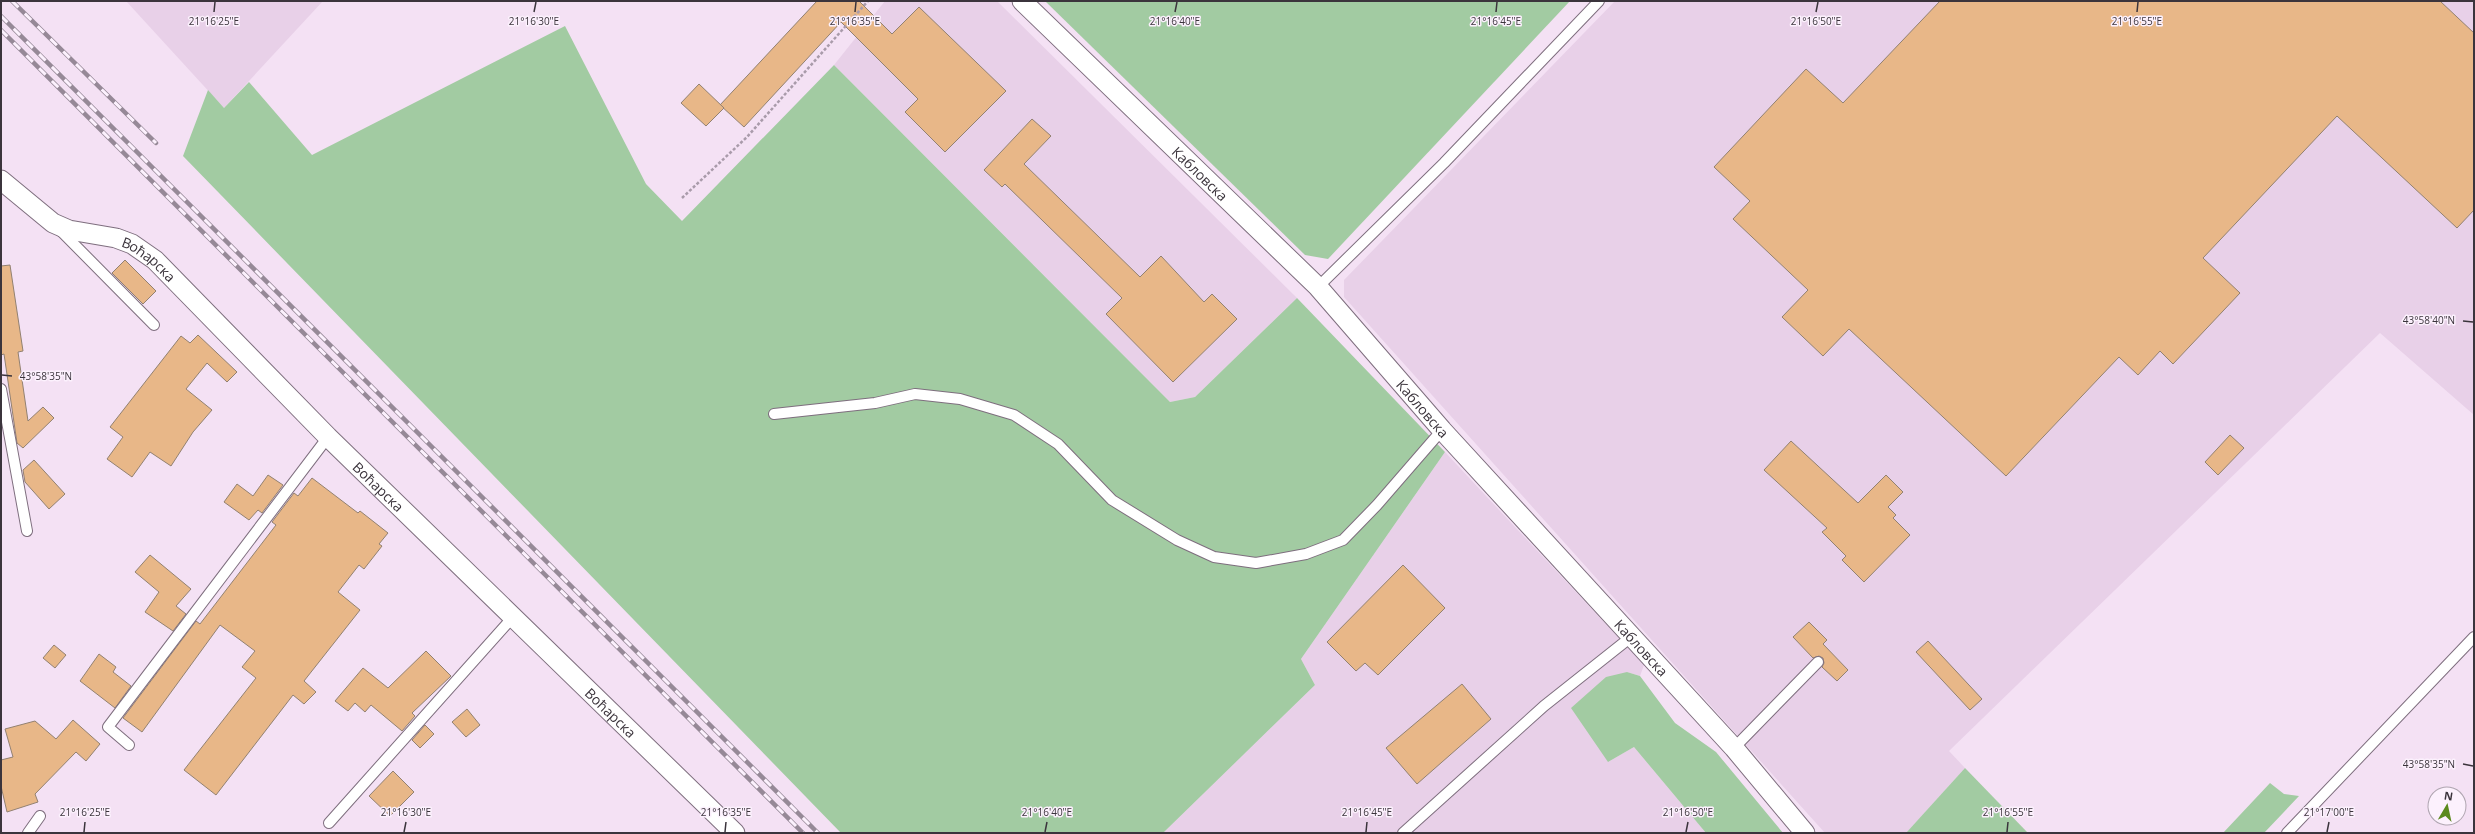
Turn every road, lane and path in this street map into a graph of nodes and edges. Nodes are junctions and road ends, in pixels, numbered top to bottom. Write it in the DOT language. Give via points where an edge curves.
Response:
graph roads {
  1 [pos="868,1"];
  2 [pos="1022,1"];
  3 [pos="1599,1"];
  4 [pos="1,180"];
  5 [pos="682,198"];
  6 [pos="53,223"];
  7 [pos="1318,287"];
  8 [pos="154,325"];
  9 [pos="1,389"];
  10 [pos="774,414"];
  11 [pos="1442,430"];
  12 [pos="328,437"];
  13 [pos="28,531"];
  14 [pos="513,617"];
  15 [pos="1631,637"];
  16 [pos="2474,637"];
  17 [pos="1818,662"];
  18 [pos="129,745"];
  19 [pos="1734,748"];
  20 [pos="40,816"];
  21 [pos="329,822"];
  22 [pos="1408,832"];
  23 [pos="28,833"];
  24 [pos="735,833"];
  25 [pos="1805,833"];
  26 [pos="2287,833"];
  1 -- 5 [label="path" via="747,137"];
  2 -- 7 [label="street, Кабловска"];
  3 -- 7 [label="lane" via="1444,163"];
  4 -- 6 [label="street, Воћарска"];
  6 -- 8 [label="lane"];
  6 -- 12 [label="street, Воћарска" via="69,230 116,238 132,244 155,260"];
  7 -- 11 [label="street, Кабловска"];
  9 -- 13 [label="lane"];
  10 -- 11 [label="lane" via="875,403 915,394 960,399 1014,415 1058,444 1112,500 1177,540 1214,557 1256,563 1306,554 1343,540"];
  11 -- 15 [label="street, Кабловска"];
  12 -- 14 [label="street, Воћарска"];
  12 -- 18 [label="lane" via="108,727"];
  14 -- 21 [label="lane"];
  14 -- 24 [label="street, Воћарска"];
  15 -- 19 [label="street, Кабловска"];
  15 -- 22 [label="lane" via="1544,706"];
  16 -- 26 [label="lane"];
  17 -- 19 [label="lane"];
  19 -- 25 [label="street, Кабловска"];
  20 -- 23 [label="lane"];
}
